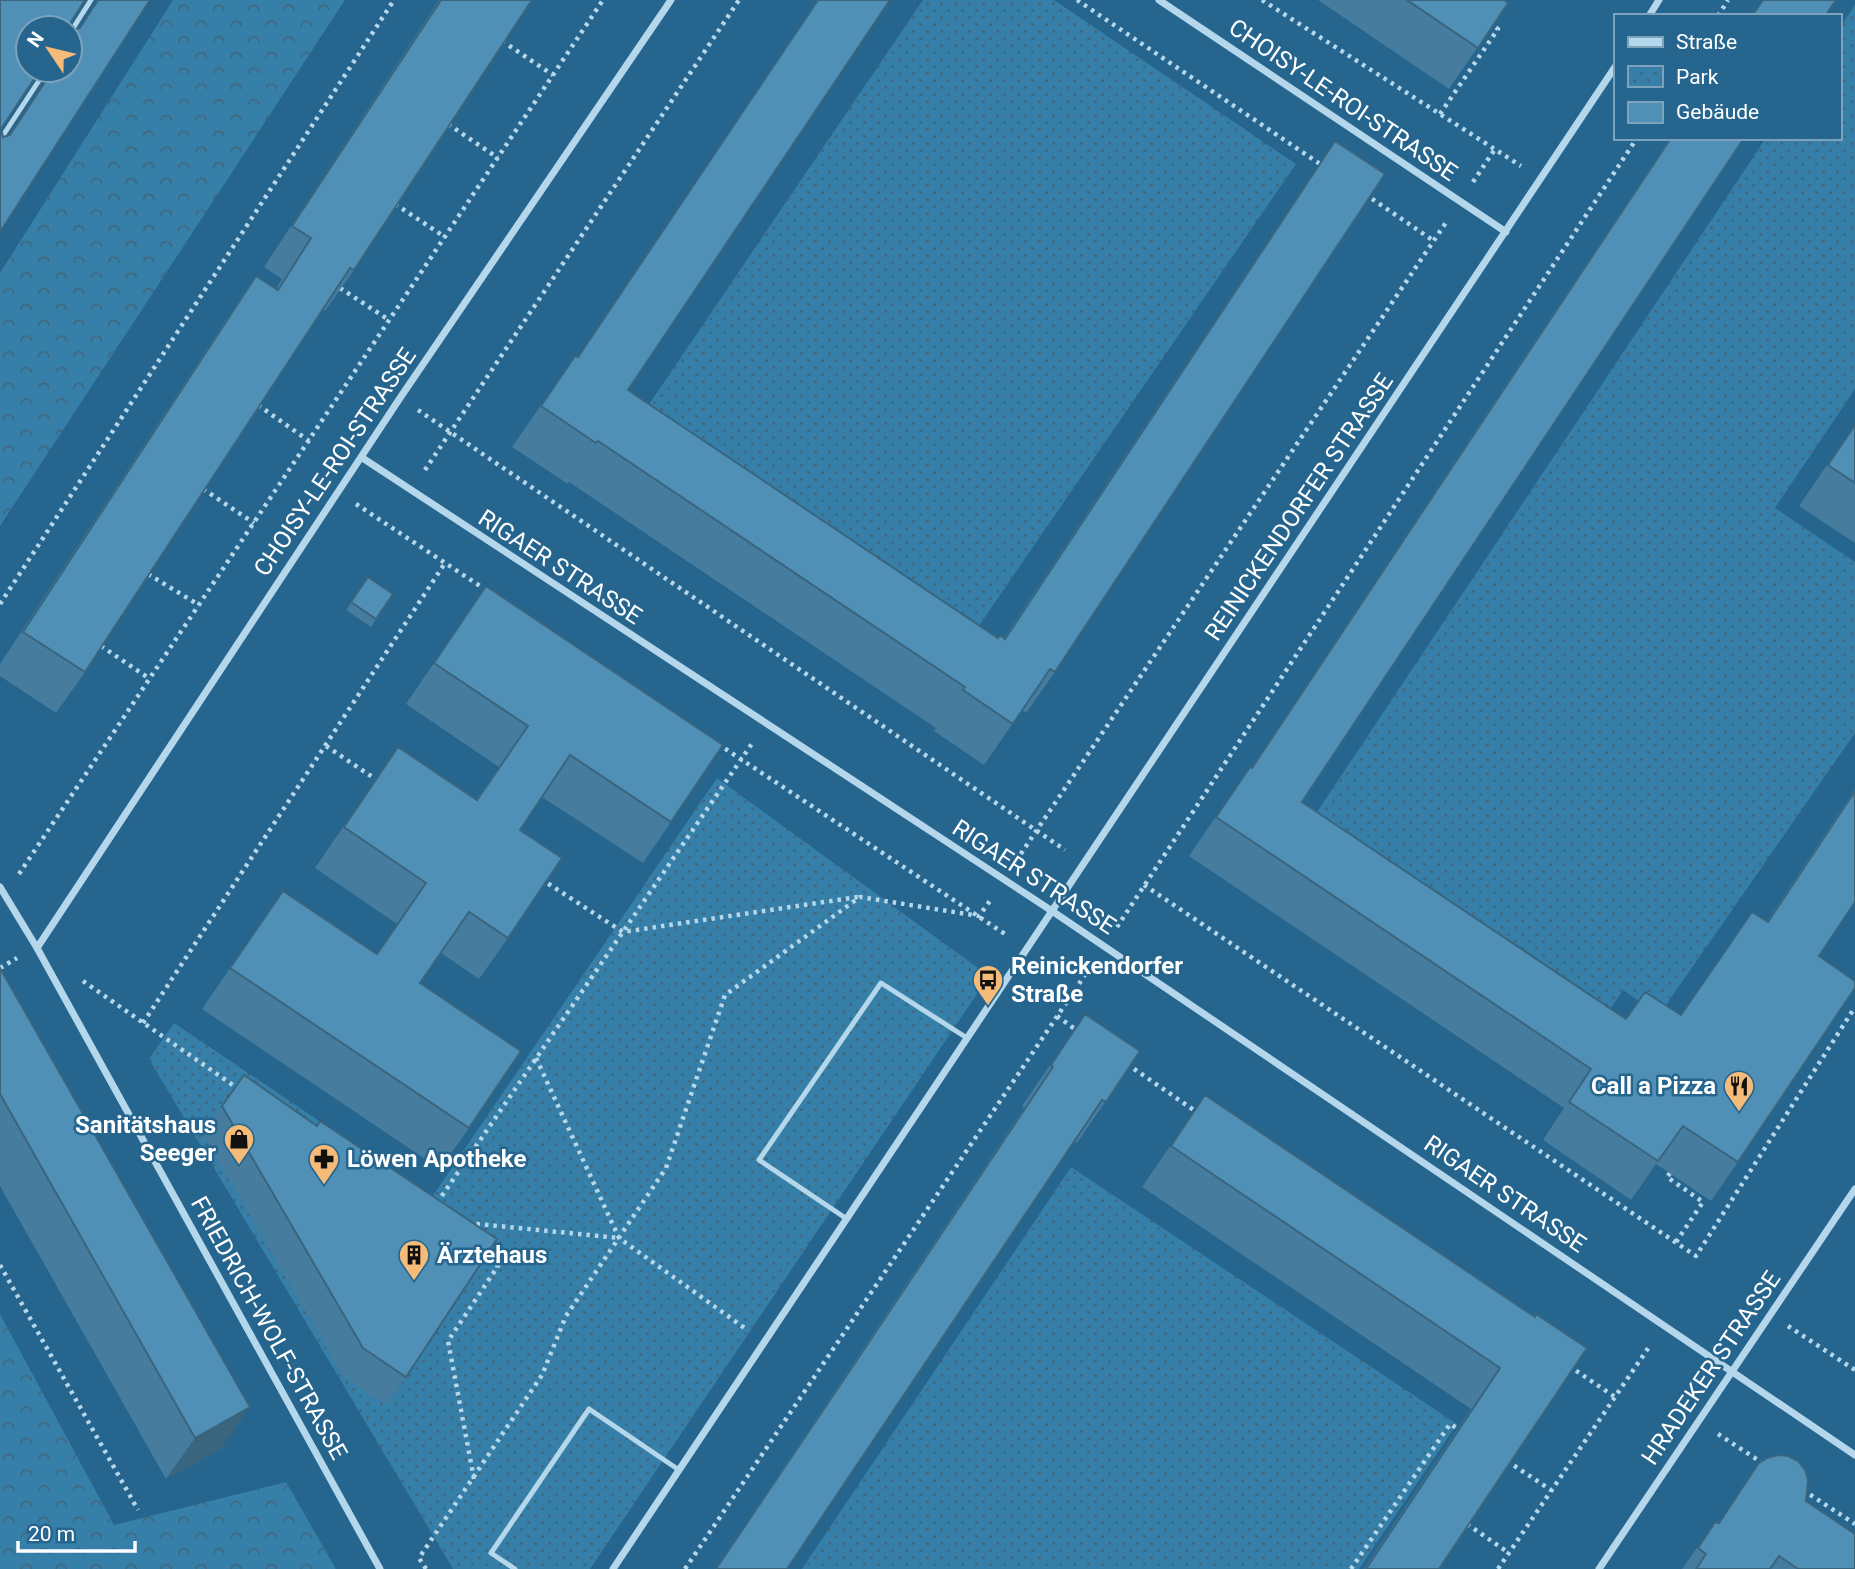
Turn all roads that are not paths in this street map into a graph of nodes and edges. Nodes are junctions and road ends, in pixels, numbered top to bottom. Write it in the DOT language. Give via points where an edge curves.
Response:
graph roads {
  1 [pos="671,0"];
  2 [pos="1159,0"];
  3 [pos="1614,69"];
  4 [pos="37,84"];
  5 [pos="0,140"];
  6 [pos="1506,232"];
  7 [pos="360,457"];
  8 [pos="0,887"];
  9 [pos="1052,911"];
  10 [pos="37,948"];
  11 [pos="967,1038"];
  12 [pos="1855,1189"];
  13 [pos="847,1219"];
  14 [pos="1730,1372"];
  15 [pos="1855,1455"];
  16 [pos="679,1470"];
  17 [pos="380,1569"];
  18 [pos="515,1569"];
  19 [pos="613,1569"];
  20 [pos="1599,1569"];
  1 -- 7 [label="street, CHOISY-LE-ROI-STRASSE"];
  2 -- 6 [label="street, CHOISY-LE-ROI-STRASSE"];
  3 -- 6 [label="street, REINICKENDORFER STRASSE"];
  4 -- 5 [label="lane"];
  6 -- 9 [label="street, REINICKENDORFER STRASSE"];
  7 -- 9 [label="street, RIGAER STRASSE"];
  7 -- 10 [label="street, CHOISY-LE-ROI-STRASSE"];
  8 -- 10 [label="street, FRIEDRICH-WOLF-STRASSE"];
  9 -- 11 [label="street, REINICKENDORFER STRASSE"];
  9 -- 14 [label="street, RIGAER STRASSE"];
  10 -- 17 [label="street, FRIEDRICH-WOLF-STRASSE"];
  11 -- 13 [label="street, REINICKENDORFER STRASSE"];
  11 -- 13 [label="lane" via="881,983 759,1160"];
  12 -- 14 [label="street, HRADEKER STRASSE"];
  13 -- 16 [label="street, REINICKENDORFER STRASSE"];
  14 -- 15 [label="street, RIGAER STRASSE"];
  14 -- 20 [label="street, HRADEKER STRASSE"];
  16 -- 18 [label="lane" via="589,1409 491,1553"];
  16 -- 19 [label="street, REINICKENDORFER STRASSE"];
}
